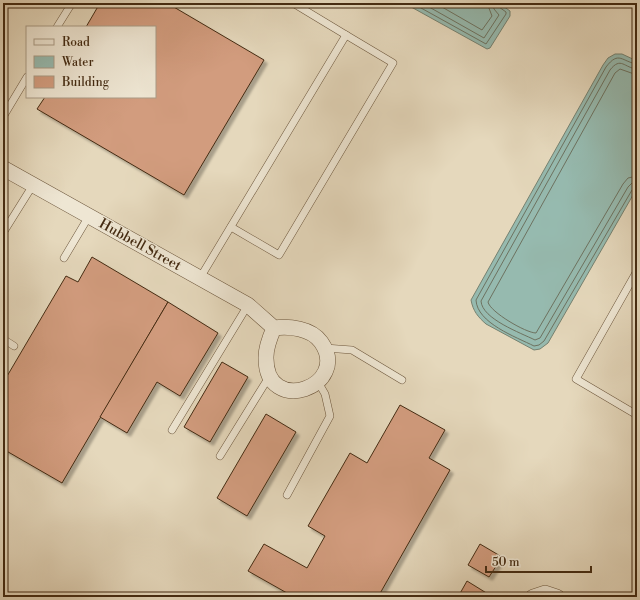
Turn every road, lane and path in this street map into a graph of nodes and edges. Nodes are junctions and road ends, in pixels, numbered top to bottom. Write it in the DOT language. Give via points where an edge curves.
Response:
graph roads {
  1 [pos="72,3"];
  2 [pos="293,3"];
  3 [pos="58,26"];
  4 [pos="346,35"];
  5 [pos="26,79"];
  6 [pos="4,113"];
  7 [pos="3,168"];
  8 [pos="33,185"];
  9 [pos="89,216"];
  10 [pos="231,227"];
  11 [pos="3,233"];
  12 [pos="64,258"];
  13 [pos="637,271"];
  14 [pos="200,278"];
  15 [pos="248,305"];
  16 [pos="274,328"];
  17 [pos="3,339"];
  18 [pos="14,346"];
  19 [pos="325,348"];
  20 [pos="269,377"];
  21 [pos="402,380"];
  22 [pos="318,382"];
  23 [pos="637,415"];
  24 [pos="172,430"];
  25 [pos="220,456"];
  26 [pos="286,495"];
  27 [pos="536,595"];
  28 [pos="558,597"];
  1 -- 3 [label="lane"];
  2 -- 4 [label="lane"];
  4 -- 10 [label="lane"];
  4 -- 10 [label="lane" via="393,63 278,255"];
  5 -- 6 [label="lane"];
  7 -- 8 [label="street, Hubbell Street"];
  8 -- 9 [label="street, Hubbell Street"];
  8 -- 11 [label="lane"];
  9 -- 12 [label="lane"];
  9 -- 14 [label="street, Hubbell Street"];
  10 -- 14 [label="lane"];
  13 -- 23 [label="lane" via="576,379"];
  14 -- 15 [label="street, Hubbell Street"];
  15 -- 16 [label="street, Hubbell Street"];
  15 -- 24 [label="lane"];
  16 -- 19 [label="street" via="302,330 320,340"];
  16 -- 20 [label="street" via="266,356"];
  17 -- 18 [label="lane"];
  19 -- 21 [label="lane" via="352,350"];
  19 -- 22 [label="street" via="327,365"];
  20 -- 22 [label="street" via="292,391 312,388"];
  20 -- 25 [label="lane"];
  22 -- 26 [label="lane" via="325,394 330,416"];
  27 -- 28 [label="street" via="550,593"];
}
